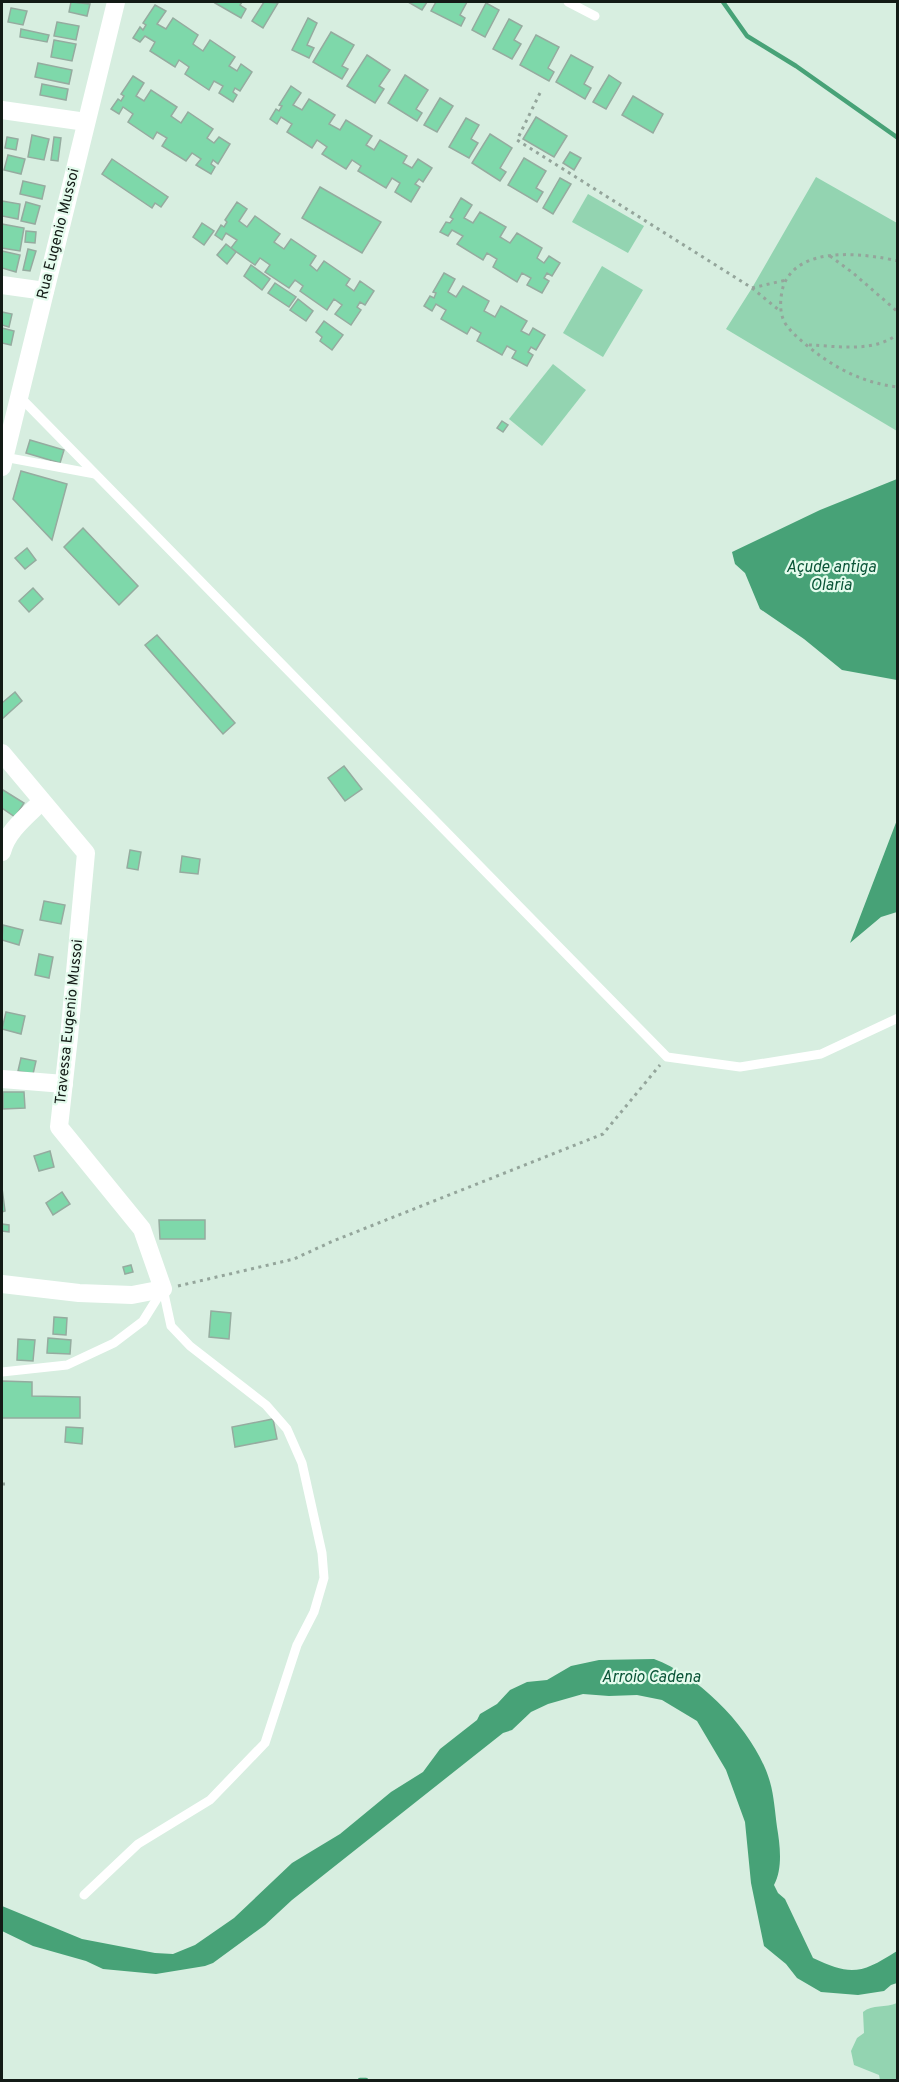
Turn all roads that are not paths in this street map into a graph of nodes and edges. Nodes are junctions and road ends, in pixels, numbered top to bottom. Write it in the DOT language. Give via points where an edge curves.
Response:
graph roads {
  1 [pos="116,2"];
  2 [pos="568,2"];
  3 [pos="595,16"];
  4 [pos="2,110"];
  5 [pos="86,122"];
  6 [pos="2,285"];
  7 [pos="45,291"];
  8 [pos="19,396"];
  9 [pos="2,460"];
  10 [pos="95,474"];
  11 [pos="2,753"];
  12 [pos="42,801"];
  13 [pos="2,852"];
  14 [pos="897,1018"];
  15 [pos="2,1079"];
  16 [pos="64,1084"];
  17 [pos="2,1284"];
  18 [pos="163,1289"];
  19 [pos="2,1372"];
  20 [pos="84,1895"];
  1 -- 5 [label="street, Rua Eugenio Mussoi"];
  2 -- 3 [label="lane"];
  4 -- 5 [label="street"];
  5 -- 7 [label="street, Rua Eugenio Mussoi"];
  6 -- 7 [label="street"];
  7 -- 8 [label="street, Rua Eugenio Mussoi"];
  8 -- 9 [label="street, Rua Eugenio Mussoi"];
  8 -- 10 [label="lane"];
  9 -- 10 [label="lane"];
  10 -- 14 [label="lane" via="667,1057 740,1067 821,1054"];
  11 -- 12 [label="street, Travessa Eugenio Mussoi"];
  12 -- 13 [label="street" via="12,831"];
  12 -- 16 [label="street, Travessa Eugenio Mussoi" via="86,853"];
  15 -- 16 [label="street"];
  16 -- 18 [label="street, Travessa Eugenio Mussoi" via="59,1127 142,1229"];
  17 -- 18 [label="street" via="132,1295"];
  18 -- 19 [label="lane" via="143,1321 114,1343 67,1365"];
  18 -- 20 [label="lane" via="171,1326 190,1346 266,1406 287,1429 302,1463 324,1578 265,1743 210,1800 138,1844"];
}
